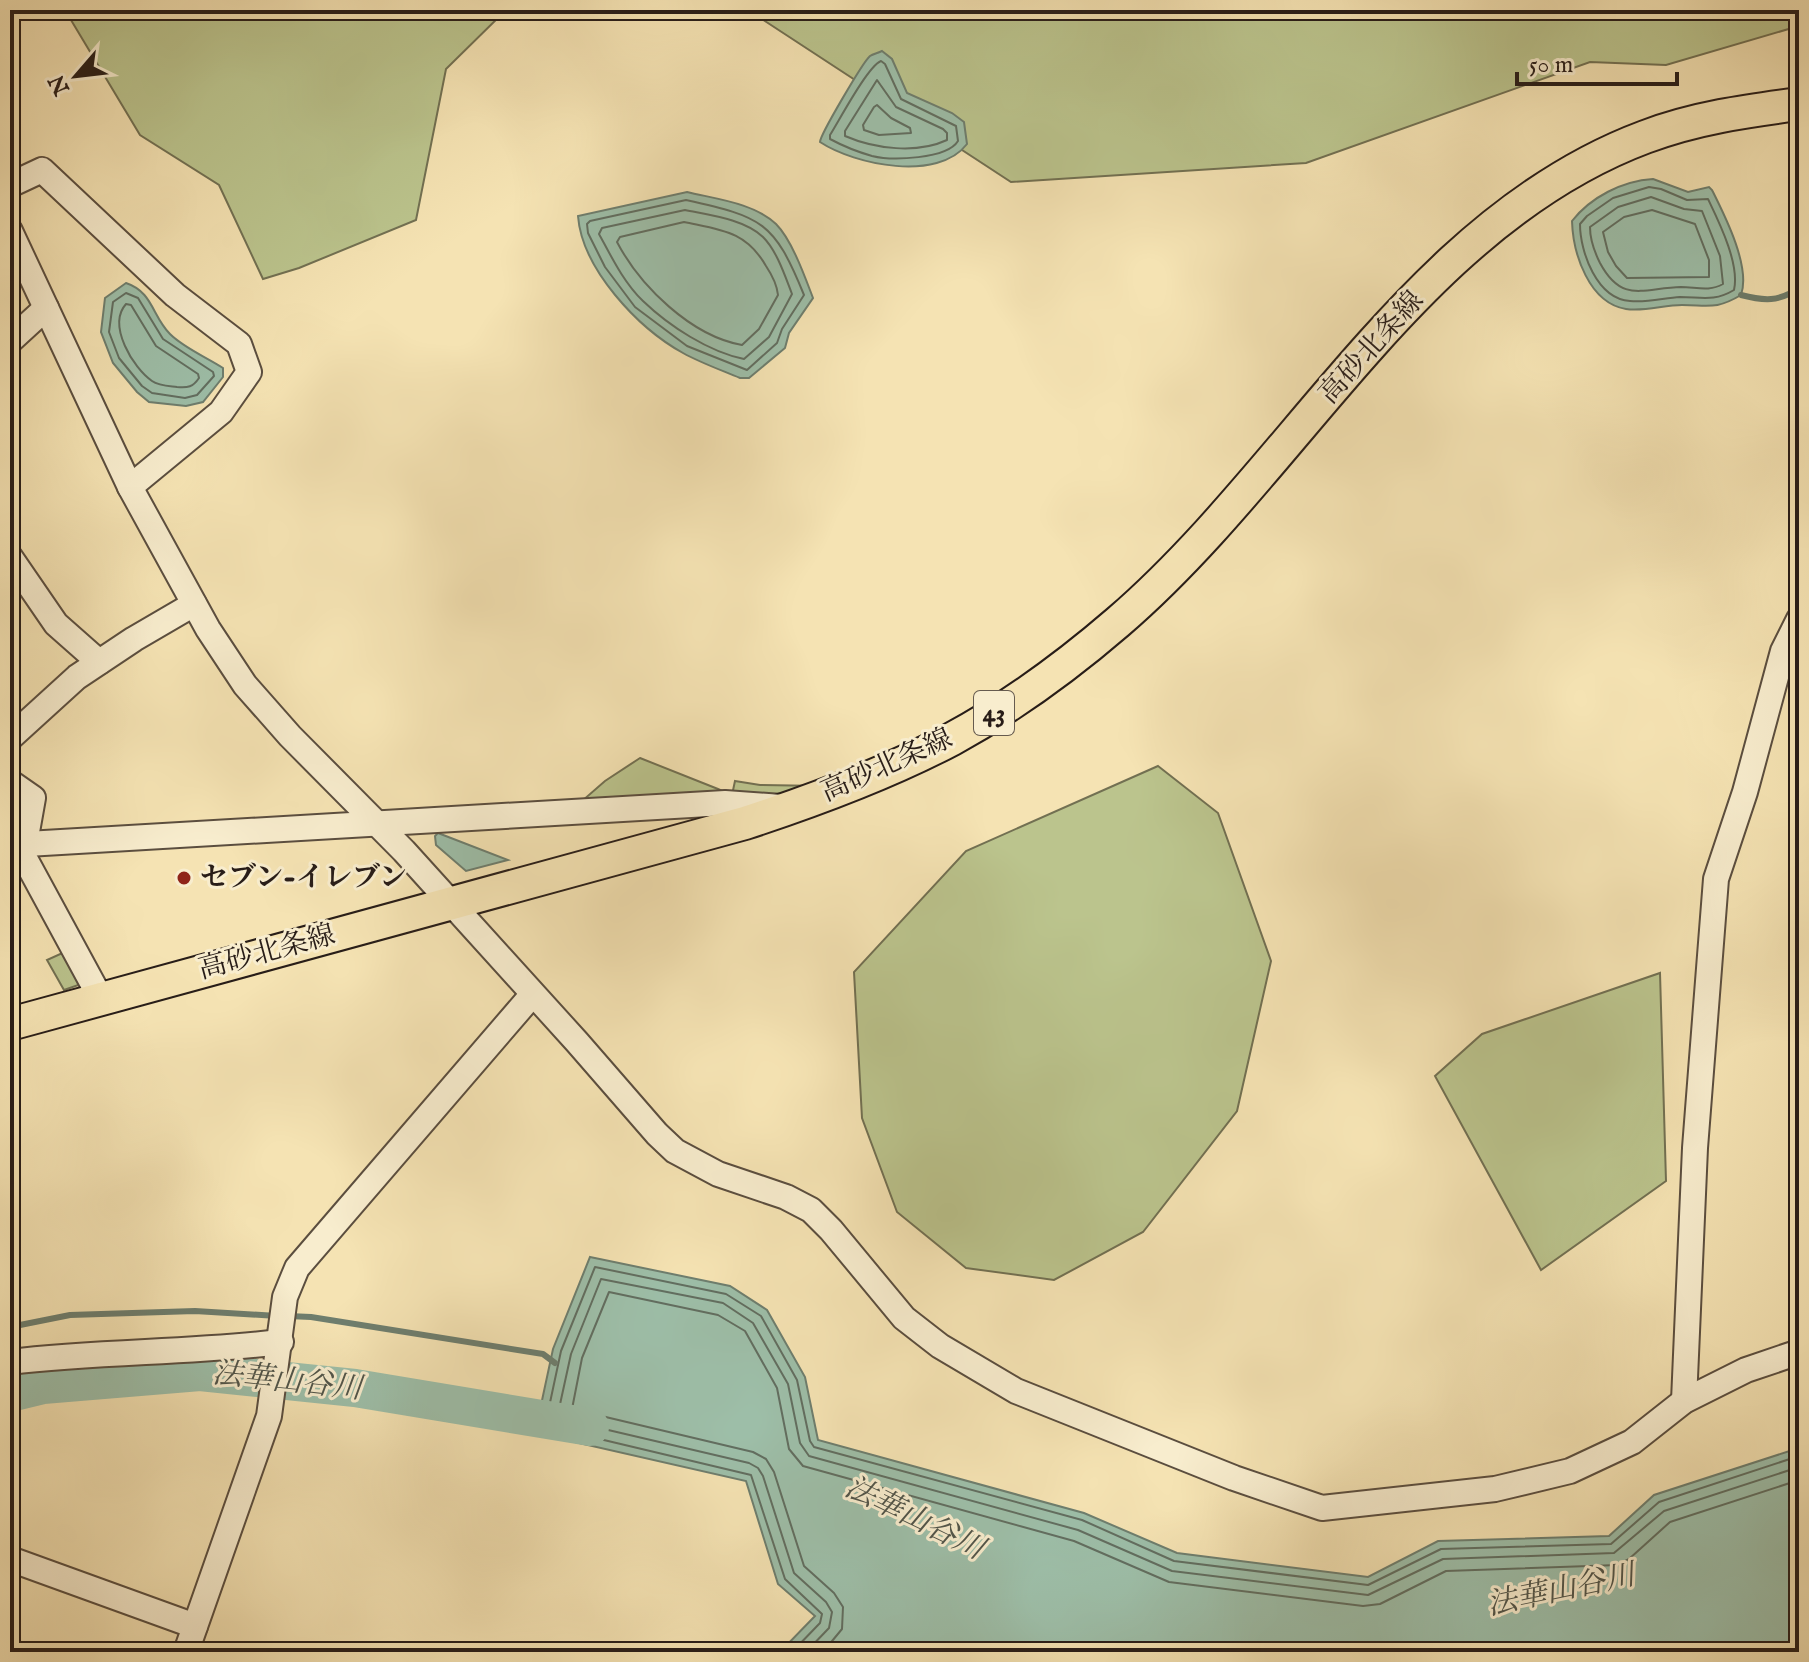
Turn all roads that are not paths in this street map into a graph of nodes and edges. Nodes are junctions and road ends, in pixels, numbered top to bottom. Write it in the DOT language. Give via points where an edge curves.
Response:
graph roads {
  1 [pos="1799,104"];
  2 [pos="10,185"];
  3 [pos="10,231"];
  4 [pos="46,308"];
  5 [pos="10,341"];
  6 [pos="130,487"];
  7 [pos="10,557"];
  8 [pos="194,604"];
  9 [pos="1799,619"];
  10 [pos="99,662"];
  11 [pos="10,738"];
  12 [pos="10,782"];
  13 [pos="792,807"];
  14 [pos="379,825"];
  15 [pos="17,844"];
  16 [pos="450,903"];
  17 [pos="532,995"];
  18 [pos="101,999"];
  19 [pos="10,1024"];
  20 [pos="282,1334"];
  21 [pos="1799,1352"];
  22 [pos="10,1362"];
  23 [pos="1684,1401"];
  24 [pos="10,1559"];
  25 [pos="195,1626"];
  26 [pos="186,1652"];
  1 -- 13 [label="main road, 高砂北条線 / 43" via="1706,117 1644,137 1576,170 1511,212 1397,316 1178,566 1119,621 1047,680 952,739"];
  2 -- 6 [label="street" via="42,170 175,295 239,344 245,358 249,372 221,412"];
  3 -- 4 [label="street"];
  4 -- 5 [label="street"];
  4 -- 6 [label="street"];
  6 -- 8 [label="street"];
  7 -- 10 [label="street" via="56,624"];
  8 -- 10 [label="street"];
  8 -- 14 [label="street" via="245,685"];
  9 -- 23 [label="street" via="1783,651 1716,879 1695,1148"];
  10 -- 11 [label="street"];
  12 -- 15 [label="street" via="33,798"];
  13 -- 14 [label="street" via="725,803"];
  13 -- 16 [label="main road, 高砂北条線 / 43"];
  14 -- 15 [label="street"];
  14 -- 16 [label="street"];
  15 -- 18 [label="street"];
  16 -- 17 [label="street"];
  16 -- 18 [label="main road, 高砂北条線 / 43"];
  17 -- 20 [label="street" via="297,1268 285,1297"];
  17 -- 23 [label="street" via="675,1151 811,1210 904,1318 940,1346 1016,1391 1234,1478 1322,1508 1495,1489 1570,1471 1632,1442"];
  18 -- 19 [label="main road, 高砂北条線 / 43"];
  20 -- 22 [label="street" via="243,1346"];
  20 -- 25 [label="street" via="269,1416"];
  21 -- 23 [label="street" via="1746,1370"];
  24 -- 25 [label="street"];
  25 -- 26 [label="street"];
}
